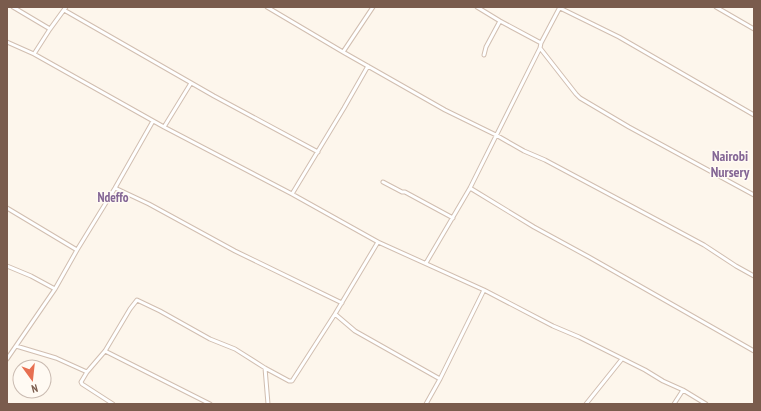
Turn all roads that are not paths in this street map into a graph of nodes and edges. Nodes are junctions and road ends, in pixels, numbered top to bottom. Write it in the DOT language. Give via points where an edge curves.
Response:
graph roads {
  1 [pos="13,7"];
  2 [pos="266,7"];
  3 [pos="278,7"];
  4 [pos="373,7"];
  5 [pos="477,7"];
  6 [pos="560,7"];
  7 [pos="716,7"];
  8 [pos="65,9"];
  9 [pos="274,11"];
  10 [pos="500,21"];
  11 [pos="50,29"];
  12 [pos="754,29"];
  13 [pos="7,42"];
  14 [pos="541,44"];
  15 [pos="540,48"];
  16 [pos="343,52"];
  17 [pos="34,54"];
  18 [pos="484,55"];
  19 [pos="368,66"];
  20 [pos="191,83"];
  21 [pos="754,115"];
  22 [pos="154,121"];
  23 [pos="164,127"];
  24 [pos="496,135"];
  25 [pos="318,152"];
  26 [pos="383,182"];
  27 [pos="115,188"];
  28 [pos="470,188"];
  29 [pos="292,194"];
  30 [pos="754,195"];
  31 [pos="7,208"];
  32 [pos="453,218"];
  33 [pos="378,242"];
  34 [pos="77,250"];
  35 [pos="426,263"];
  36 [pos="7,266"];
  37 [pos="754,276"];
  38 [pos="55,289"];
  39 [pos="484,290"];
  40 [pos="342,303"];
  41 [pos="335,314"];
  42 [pos="16,346"];
  43 [pos="105,351"];
  44 [pos="754,351"];
  45 [pos="8,354"];
  46 [pos="7,359"];
  47 [pos="622,359"];
  48 [pos="265,368"];
  49 [pos="87,372"];
  50 [pos="440,379"];
  51 [pos="684,390"];
  52 [pos="114,404"];
  53 [pos="210,404"];
  54 [pos="268,404"];
  55 [pos="426,404"];
  56 [pos="586,404"];
  57 [pos="674,404"];
  58 [pos="706,404"];
  1 -- 11 [label="street"];
  2 -- 9 [label="street"];
  3 -- 9 [label="street"];
  4 -- 16 [label="street"];
  5 -- 10 [label="street"];
  6 -- 14 [label="street"];
  6 -- 21 [label="street"];
  7 -- 12 [label="street"];
  8 -- 11 [label="street"];
  8 -- 20 [label="street"];
  9 -- 16 [label="street"];
  10 -- 14 [label="street"];
  10 -- 18 [label="street"];
  11 -- 17 [label="street"];
  13 -- 17 [label="street"];
  14 -- 15 [label="street"];
  15 -- 24 [label="street"];
  15 -- 30 [label="street" via="580,98"];
  16 -- 19 [label="street"];
  17 -- 22 [label="street"];
  19 -- 24 [label="street"];
  19 -- 25 [label="street"];
  20 -- 23 [label="street"];
  20 -- 25 [label="street"];
  22 -- 23 [label="street"];
  22 -- 27 [label="street"];
  23 -- 29 [label="street"];
  24 -- 28 [label="street"];
  24 -- 37 [label="street" via="704,245"];
  25 -- 29 [label="street"];
  26 -- 32 [label="street"];
  27 -- 34 [label="street"];
  27 -- 40 [label="street"];
  28 -- 32 [label="street"];
  28 -- 44 [label="street"];
  29 -- 33 [label="street"];
  31 -- 34 [label="street"];
  32 -- 35 [label="street"];
  33 -- 35 [label="street"];
  33 -- 40 [label="street"];
  34 -- 38 [label="street"];
  35 -- 39 [label="street"];
  36 -- 38 [label="street"];
  38 -- 42 [label="street"];
  39 -- 47 [label="street"];
  39 -- 50 [label="street"];
  40 -- 41 [label="street"];
  41 -- 48 [label="street" via="292,381"];
  41 -- 50 [label="street" via="355,331"];
  42 -- 45 [label="street"];
  42 -- 49 [label="street" via="56,358"];
  43 -- 48 [label="street" via="136,300 210,339 235,349"];
  43 -- 49 [label="street"];
  43 -- 53 [label="street"];
  45 -- 46 [label="street"];
  47 -- 51 [label="street"];
  47 -- 56 [label="street"];
  48 -- 54 [label="street"];
  49 -- 52 [label="street" via="82,384"];
  50 -- 55 [label="street"];
  51 -- 57 [label="street"];
  51 -- 58 [label="street"];
}
